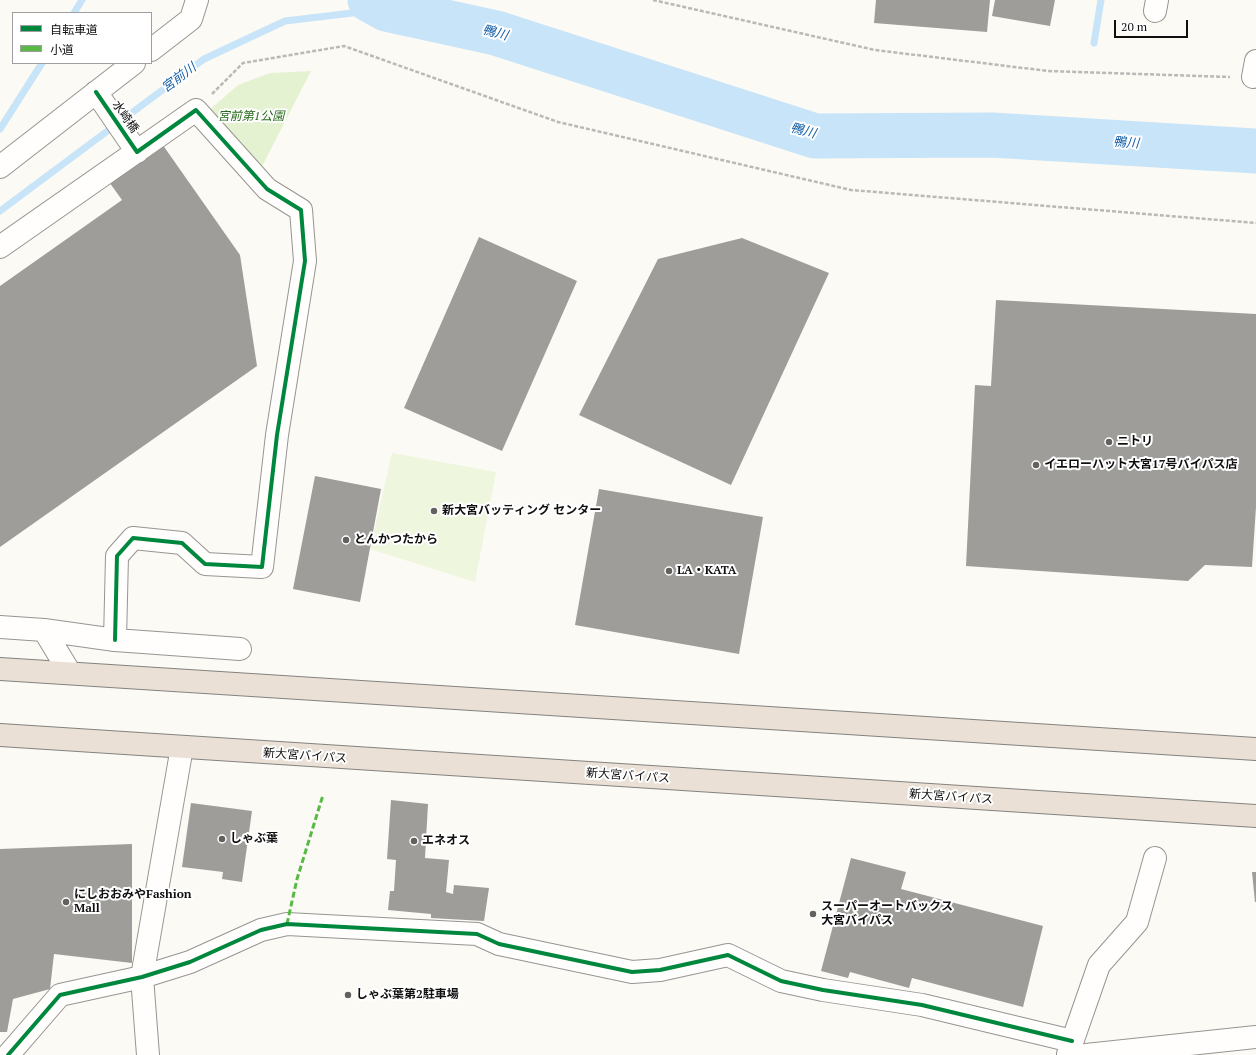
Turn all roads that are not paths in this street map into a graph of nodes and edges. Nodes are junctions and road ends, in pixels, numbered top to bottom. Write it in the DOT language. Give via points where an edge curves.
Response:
graph roads {
  1 [pos="197,0"];
  2 [pos="152,49"];
  3 [pos="133,64"];
  4 [pos="96,92"];
  5 [pos="137,152"];
  6 [pos="0,166"];
  7 [pos="0,247"];
  8 [pos="0,627"];
  9 [pos="44,630"];
  10 [pos="115,640"];
  11 [pos="240,649"];
  12 [pos="0,669"];
  13 [pos="70,674"];
  14 [pos="0,735"];
  15 [pos="182,747"];
  16 [pos="1256,749"];
  17 [pos="1256,816"];
  18 [pos="1155,858"];
  19 [pos="142,977"];
  20 [pos="1256,1037"];
  21 [pos="1075,1050"];
  22 [pos="8,1055"];
  23 [pos="148,1055"];
  1 -- 2 [label="street" via="191,19"];
  3 -- 4 [label="street"];
  4 -- 5 [label="street, 水崎橋"];
  4 -- 6 [label="street"];
  5 -- 7 [label="street"];
  5 -- 10 [label="street" via="196,110 267,189 301,210 305,261 277,435 262,567 205,564 182,542 133,538 117,556"];
  8 -- 9 [label="street"];
  9 -- 10 [label="street"];
  9 -- 13 [label="street"];
  10 -- 11 [label="street"];
  12 -- 13 [label="highway"];
  13 -- 16 [label="highway"];
  14 -- 15 [label="highway, 新大宮バイパス"];
  15 -- 17 [label="highway, 新大宮バイパス"];
  15 -- 19 [label="street"];
  18 -- 21 [label="street" via="1137,922 1100,966"];
  19 -- 21 [label="street" via="190,962 261,930 287,924 477,934 499,944 632,972 660,970 728,955 781,980 823,990 922,1005"];
  19 -- 22 [label="street" via="60,995"];
  19 -- 23 [label="street"];
  20 -- 21 [label="street"];
}
